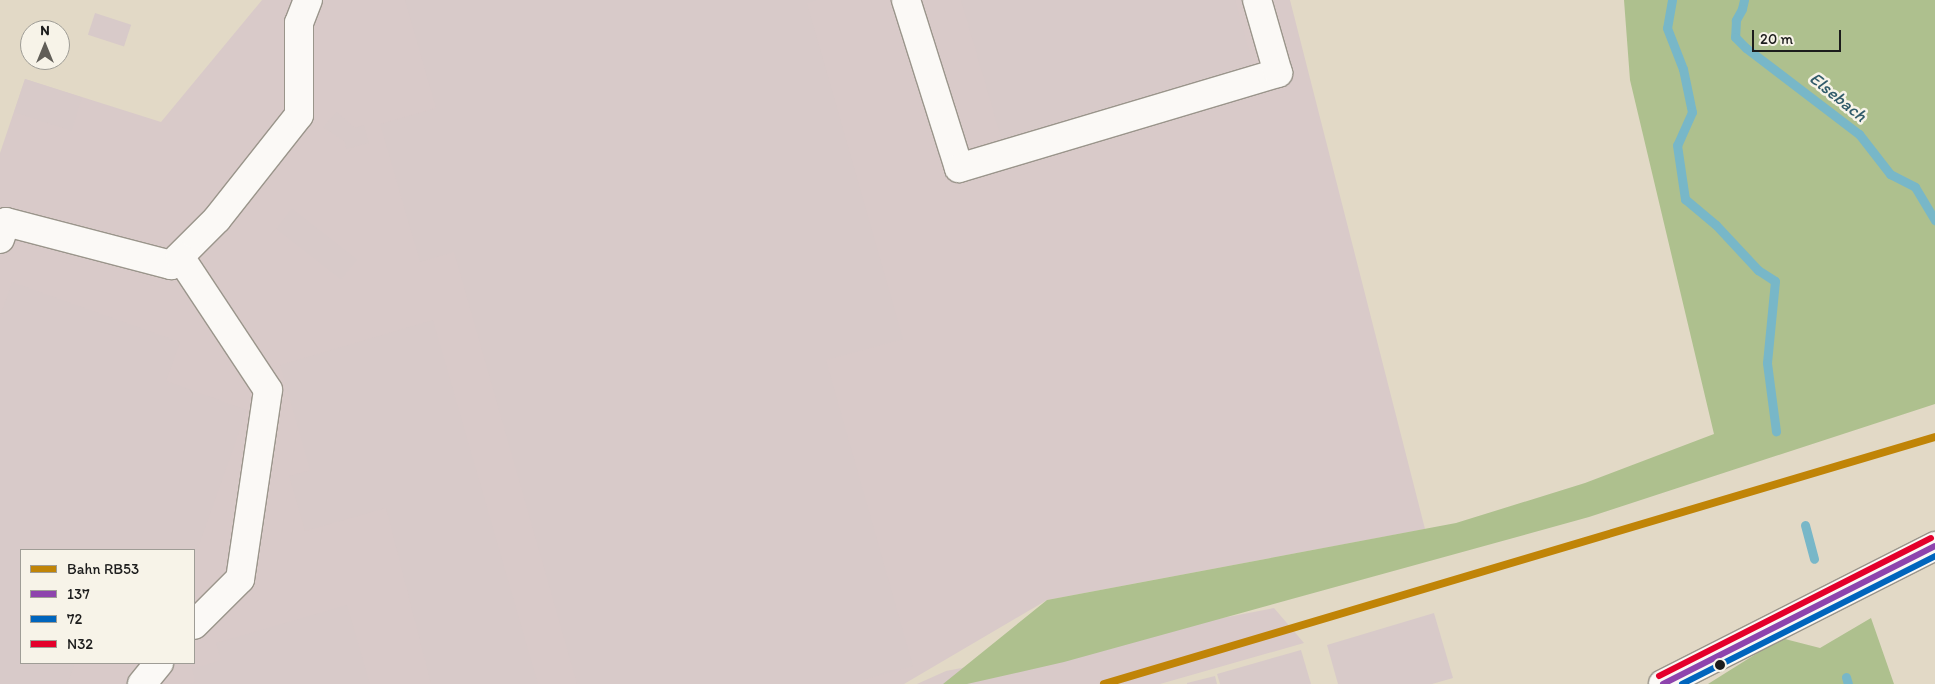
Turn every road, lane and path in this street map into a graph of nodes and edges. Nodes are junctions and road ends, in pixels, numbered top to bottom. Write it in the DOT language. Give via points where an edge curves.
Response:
graph roads {
  1 [pos="308,0"];
  2 [pos="906,0"];
  3 [pos="1257,0"];
  4 [pos="0,239"];
  5 [pos="180,256"];
  6 [pos="1935,546"];
  7 [pos="195,624"];
  8 [pos="158,664"];
  9 [pos="142,684"];
  10 [pos="1663,684"];
  1 -- 5 [label="street" via="299,22 299,115 217,219"];
  2 -- 3 [label="street" via="959,168 1278,73"];
  4 -- 5 [label="street" via="6,222 171,265"];
  5 -- 7 [label="street" via="268,390 240,578"];
  6 -- 10 [label="street"];
  8 -- 9 [label="street"];
}
